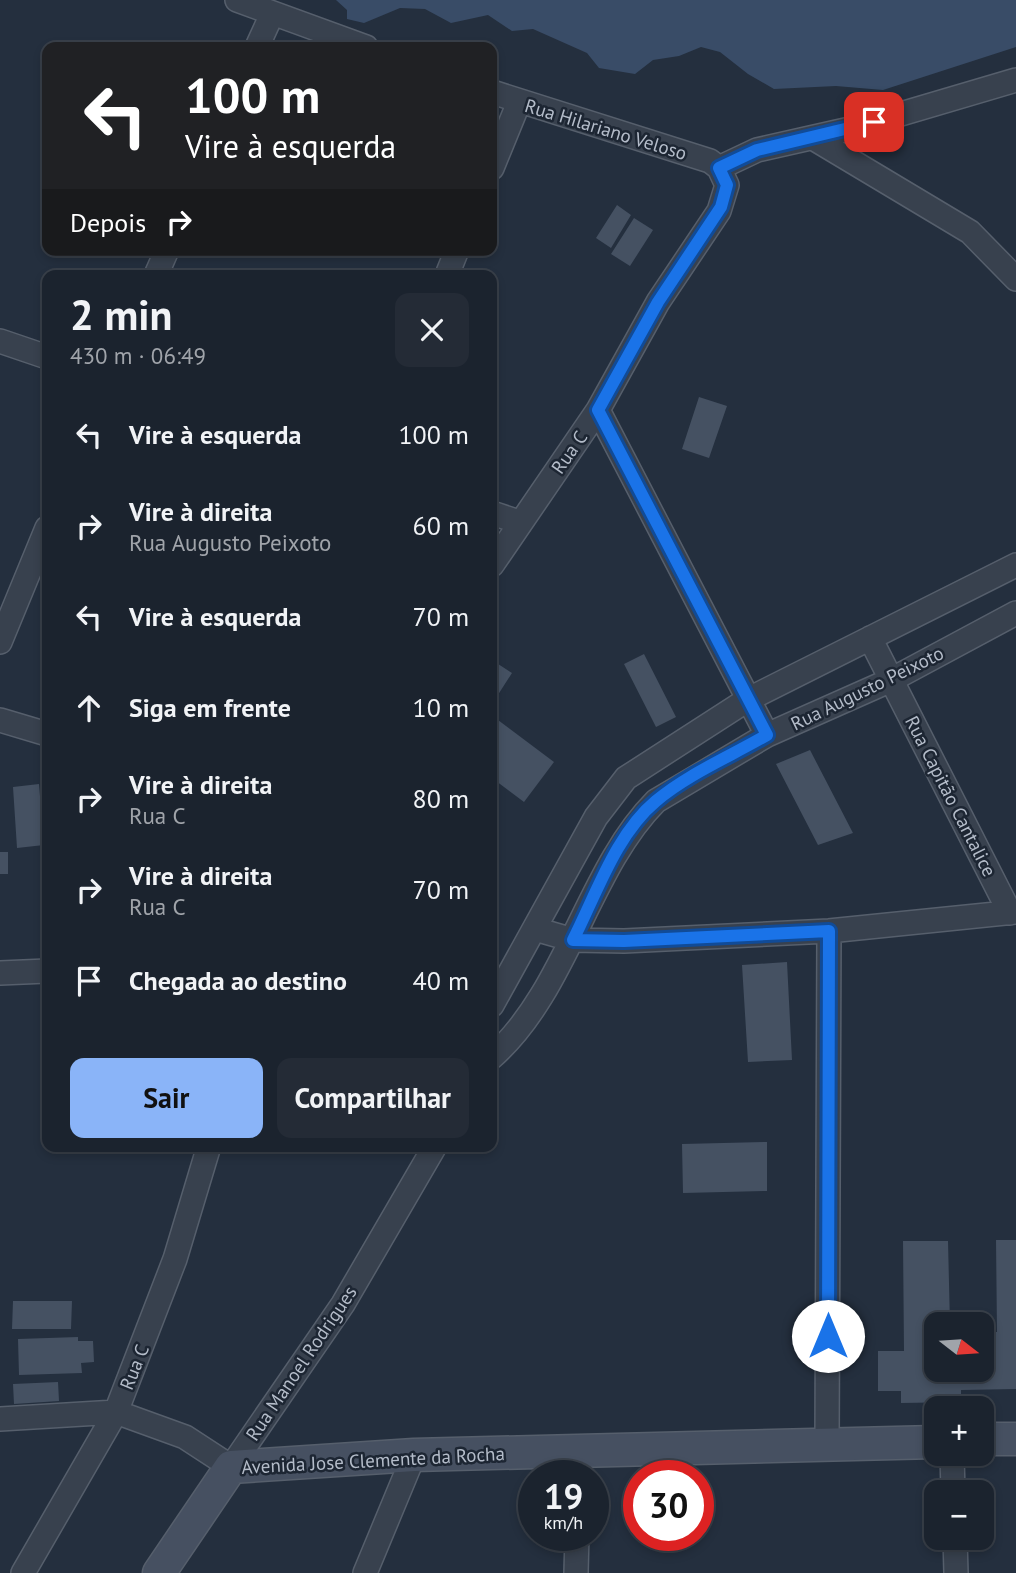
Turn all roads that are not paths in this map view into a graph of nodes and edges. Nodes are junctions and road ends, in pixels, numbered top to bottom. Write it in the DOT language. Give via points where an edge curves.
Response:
graph roads {
  1 [pos="237,0"];
  2 [pos="272,13"];
  3 [pos="259,42"];
  4 [pos="352,42"];
  5 [pos="1016,80"];
  6 [pos="497,94"];
  7 [pos="520,102"];
  8 [pos="813,138"];
  9 [pos="497,156"];
  10 [pos="719,168"];
  11 [pos="1016,278"];
  12 [pos="0,341"];
  13 [pos="42,355"];
  14 [pos="598,410"];
  15 [pos="497,515"];
  16 [pos="519,522"];
  17 [pos="42,540"];
  18 [pos="497,557"];
  19 [pos="1016,565"];
  20 [pos="1016,612"];
  21 [pos="870,638"];
  22 [pos="0,642"];
  23 [pos="891,680"];
  24 [pos="747,700"];
  25 [pos="0,720"];
  26 [pos="42,733"];
  27 [pos="767,735"];
  28 [pos="1013,913"];
  29 [pos="535,929"];
  30 [pos="829,931"];
  31 [pos="573,940"];
  32 [pos="42,971"];
  33 [pos="0,973"];
  34 [pos="497,996"];
  35 [pos="497,1052"];
  36 [pos="207,1152"];
  37 [pos="432,1152"];
  38 [pos="116,1412"];
  39 [pos="0,1419"];
  40 [pos="994,1439"];
  41 [pos="1016,1439"];
  42 [pos="924,1442"];
  43 [pos="827,1443"];
  44 [pos="414,1455"];
  45 [pos="518,1461"];
  46 [pos="609,1462"];
  47 [pos="230,1467"];
  48 [pos="955,1550"];
  49 [pos="577,1551"];
  50 [pos="23,1573"];
  51 [pos="159,1573"];
  52 [pos="365,1573"];
  53 [pos="576,1573"];
  54 [pos="956,1573"];
  1 -- 2 [label="street"];
  2 -- 3 [label="street"];
  2 -- 4 [label="street"];
  5 -- 8 [label="street"];
  6 -- 7 [label="street, Rua Hilariano Veloso"];
  7 -- 9 [label="street"];
  7 -- 10 [label="street, Rua Hilariano Veloso" via="705,159"];
  8 -- 10 [label="street" via="757,150"];
  8 -- 11 [label="street" via="970,232"];
  10 -- 14 [label="street, Rua C" via="727,185 721,207 658,302"];
  12 -- 13 [label="street"];
  14 -- 16 [label="street, Rua C"];
  14 -- 24 [label="street"];
  15 -- 16 [label="street"];
  16 -- 18 [label="street, Rua C"];
  17 -- 22 [label="street"];
  19 -- 21 [label="street"];
  20 -- 23 [label="street, Rua Augusto Peixoto"];
  21 -- 23 [label="street, Rua Capitão Cantalice"];
  21 -- 24 [label="street"];
  23 -- 27 [label="street, Rua Augusto Peixoto"];
  23 -- 28 [label="street, Rua Capitão Cantalice"];
  24 -- 27 [label="street"];
  24 -- 29 [label="street" via="626,778 596,817"];
  25 -- 26 [label="street"];
  27 -- 31 [label="street, Rua Augusto Peixoto" via="674,789 640,817"];
  28 -- 30 [label="street"];
  29 -- 31 [label="street"];
  29 -- 34 [label="street"];
  30 -- 31 [label="street"];
  30 -- 43 [label="street"];
  31 -- 35 [label="street, Rua Augusto Peixoto" via="513,1036"];
  32 -- 33 [label="street"];
  36 -- 38 [label="street, Rua C" via="174,1259"];
  37 -- 47 [label="street, Rua Manoel Rodrigues" via="343,1304"];
  38 -- 39 [label="street"];
  38 -- 47 [label="street" via="185,1437"];
  38 -- 50 [label="street, Rua C"];
  40 -- 41 [label="street"];
  42 -- 43 [label="street, Avenida Jose Clemente da Rocha"];
  43 -- 46 [label="street, Avenida Jose Clemente da Rocha"];
  44 -- 45 [label="street, Avenida Jose Clemente da Rocha"];
  44 -- 47 [label="street, Avenida Jose Clemente da Rocha"];
  44 -- 52 [label="street"];
  47 -- 51 [label="street, Rua Manoel Rodrigues"];
  48 -- 54 [label="street"];
  49 -- 53 [label="street"];
}
